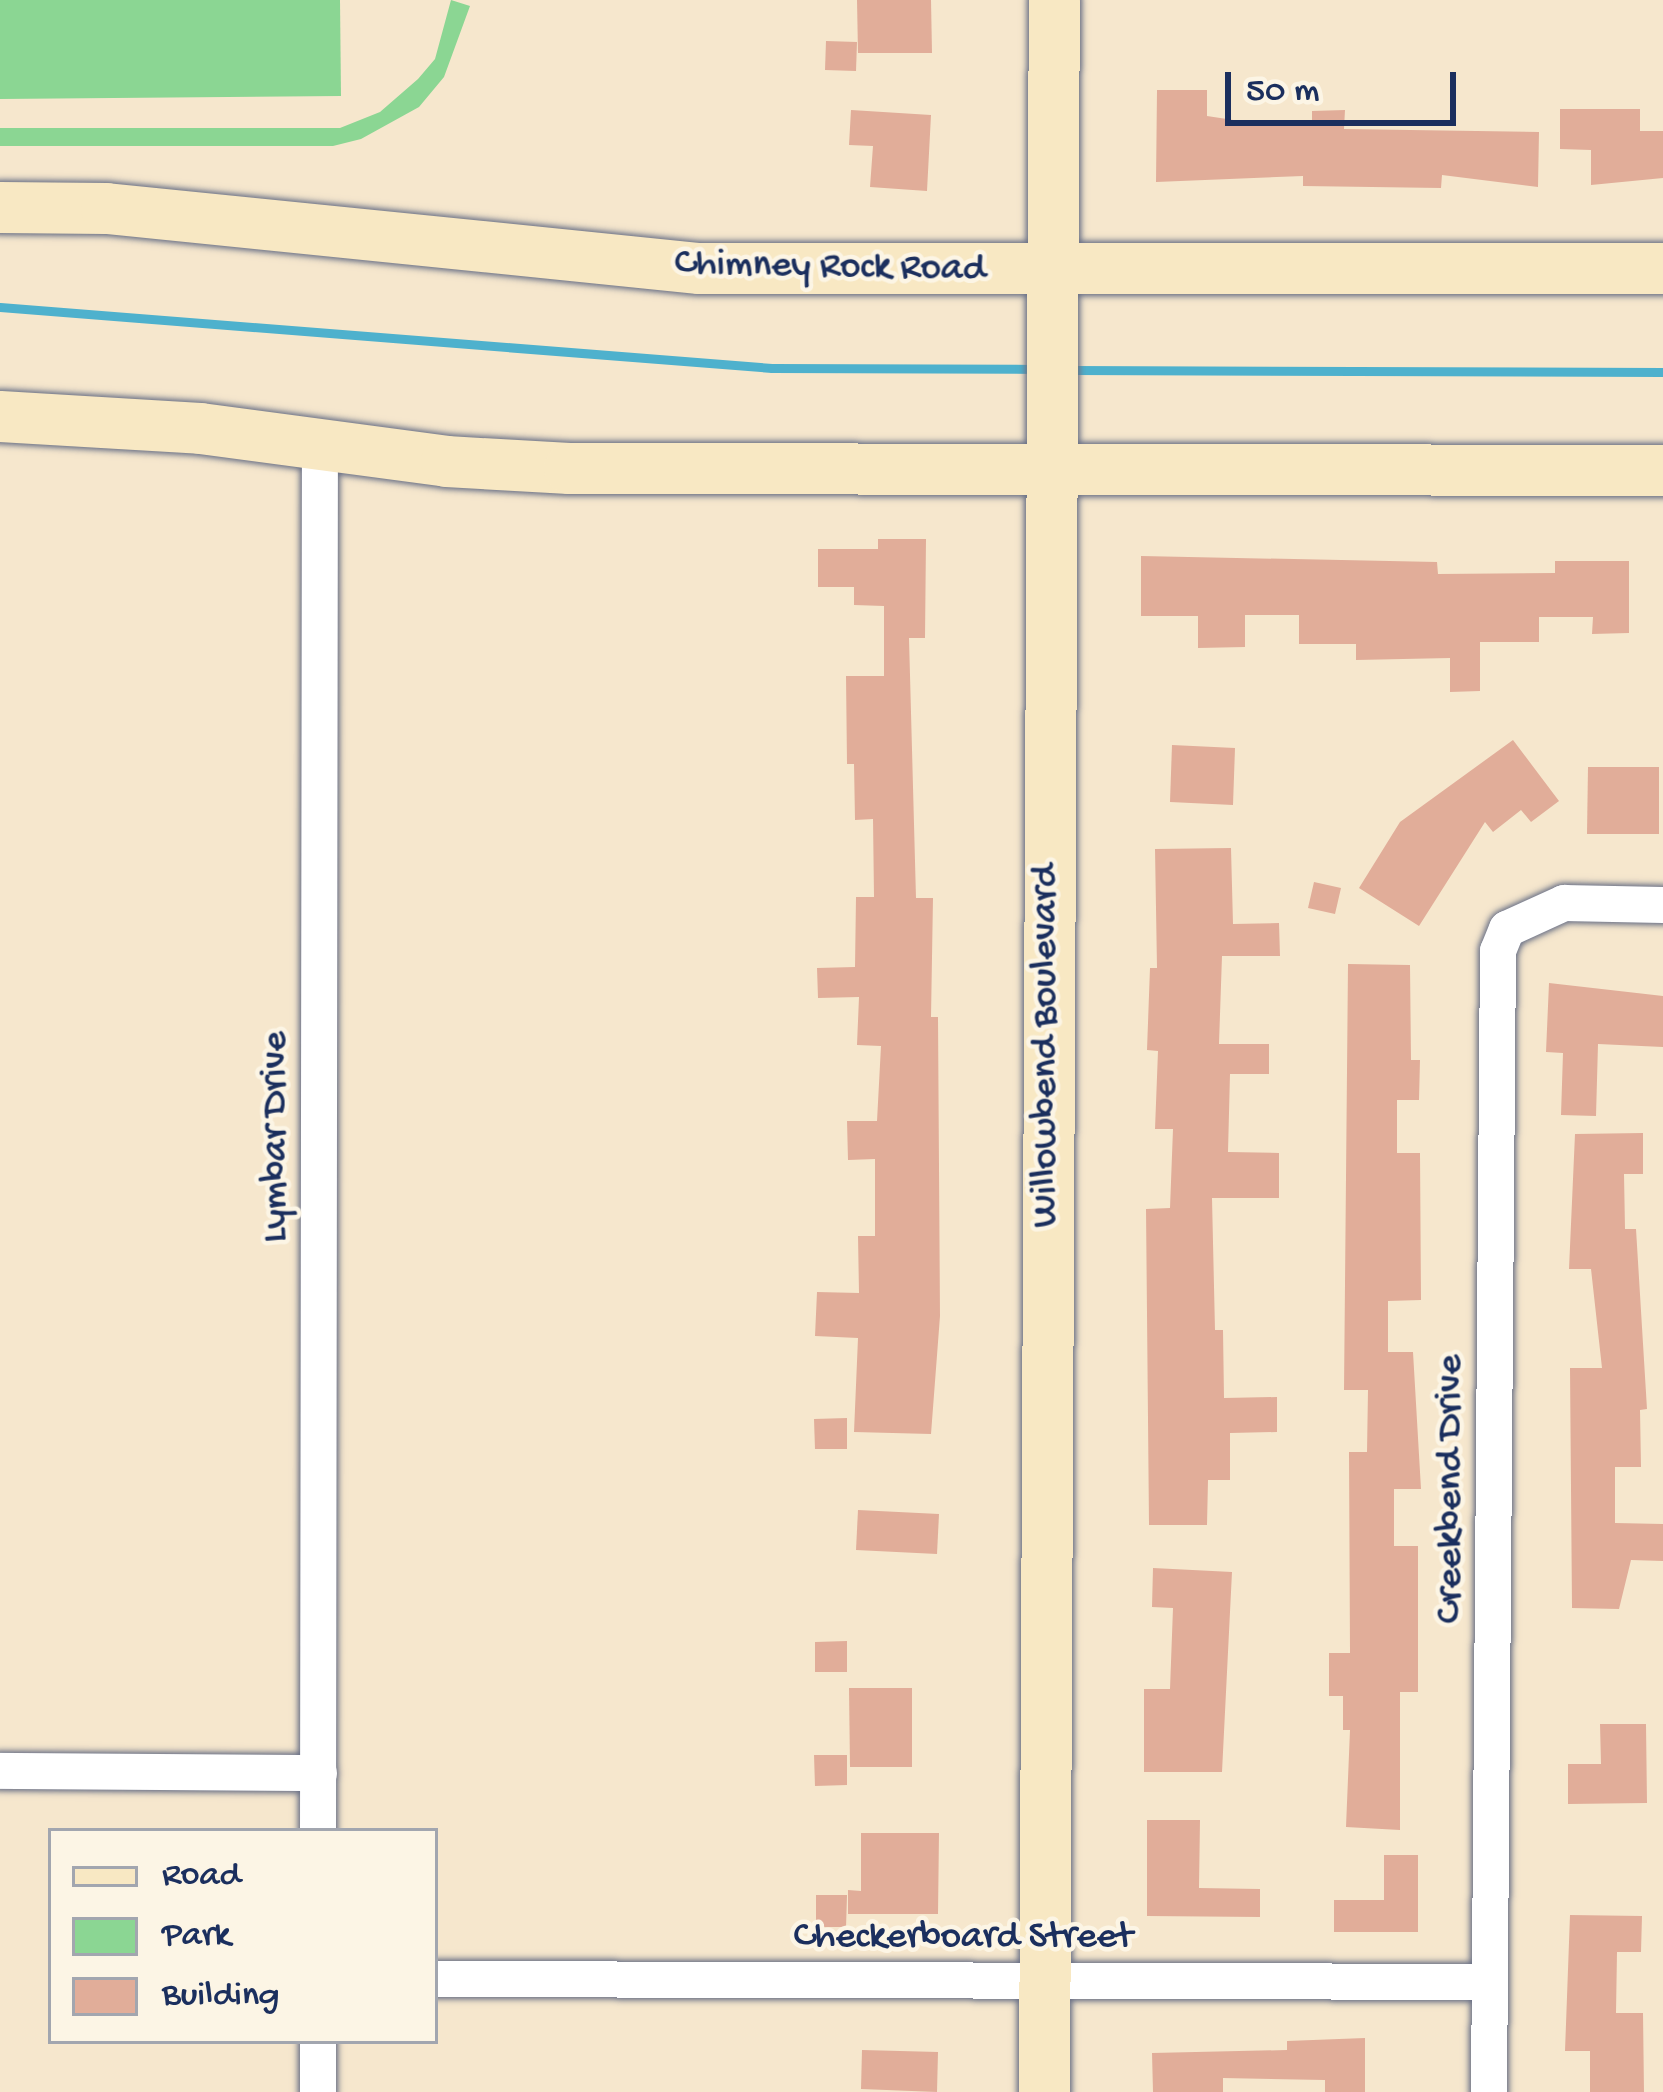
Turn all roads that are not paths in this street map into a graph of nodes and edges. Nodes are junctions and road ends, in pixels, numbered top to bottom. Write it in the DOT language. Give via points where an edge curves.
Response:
graph roads {
  1 [pos="1054,0"];
  2 [pos="0,207"];
  3 [pos="1663,268"];
  4 [pos="1053,296"];
  5 [pos="0,416"];
  6 [pos="320,442"];
  7 [pos="1663,470"];
  8 [pos="1049,471"];
  9 [pos="1663,905"];
  10 [pos="0,1772"];
  11 [pos="319,1773"];
  12 [pos="318,1828"];
  13 [pos="438,1979"];
  14 [pos="1044,1980"];
  15 [pos="1490,1982"];
  16 [pos="318,2044"];
  17 [pos="318,2092"];
  18 [pos="1044,2092"];
  19 [pos="1490,2092"];
  1 -- 4 [label="main road, Willowbend Boulevard"];
  2 -- 4 [label="main road, Chimney Rock Road" via="106,208"];
  3 -- 4 [label="main road, Chimney Rock Road"];
  4 -- 8 [label="main road, Willowbend Boulevard"];
  5 -- 6 [label="main road"];
  6 -- 8 [label="main road" via="568,468"];
  6 -- 11 [label="street, Lymbar Drive"];
  7 -- 8 [label="main road"];
  8 -- 14 [label="main road, Willowbend Boulevard"];
  9 -- 15 [label="street, Creekbend Drive" via="1543,909 1507,929 1498,950"];
  10 -- 11 [label="street"];
  11 -- 12 [label="street, Lymbar Drive"];
  13 -- 14 [label="street, Checkerboard Street"];
  14 -- 15 [label="street, Checkerboard Street"];
  14 -- 18 [label="main road, Willowbend Boulevard"];
  15 -- 19 [label="street, Creekbend Drive"];
  16 -- 17 [label="street"];
}
